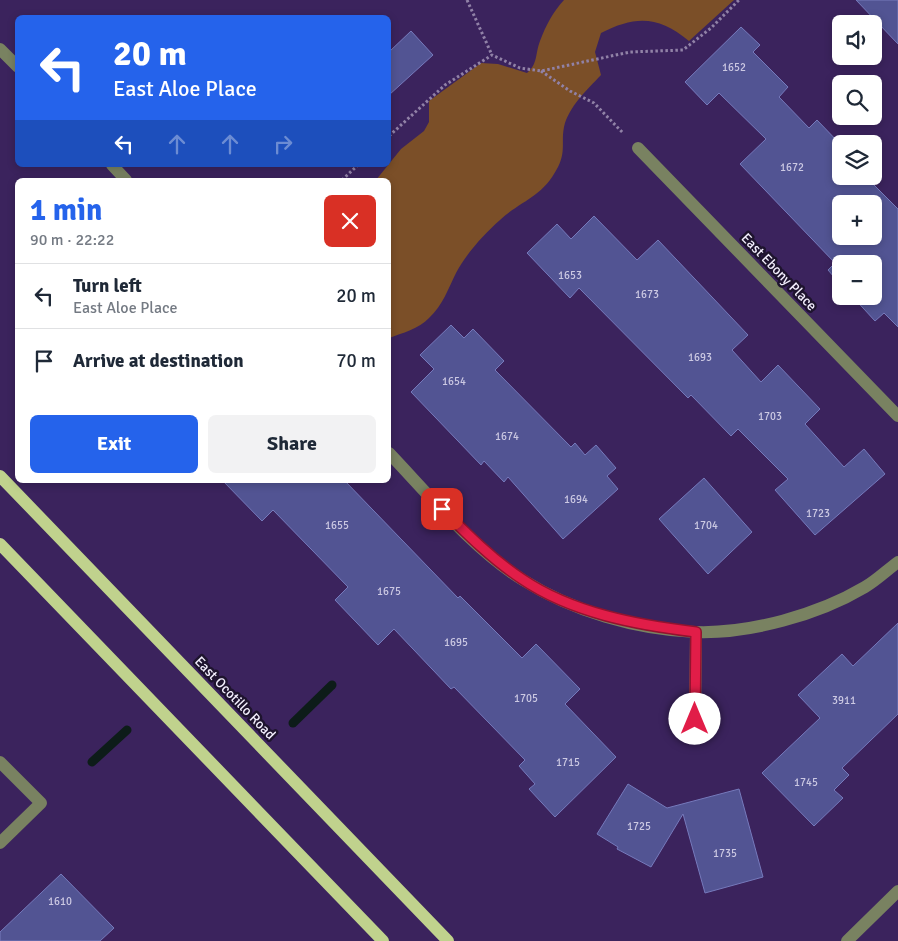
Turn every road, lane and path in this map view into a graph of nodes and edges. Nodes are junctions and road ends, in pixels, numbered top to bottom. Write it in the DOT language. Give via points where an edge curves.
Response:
graph roads {
  1 [pos="467,0"];
  2 [pos="739,0"];
  3 [pos="0,49"];
  4 [pos="492,55"];
  5 [pos="15,64"];
  6 [pos="541,71"];
  7 [pos="391,134"];
  8 [pos="638,148"];
  9 [pos="114,167"];
  10 [pos="356,167"];
  11 [pos="124,178"];
  12 [pos="344,178"];
  13 [pos="898,416"];
  14 [pos="391,455"];
  15 [pos="0,476"];
  16 [pos="0,544"];
  17 [pos="898,562"];
  18 [pos="696,632"];
  19 [pos="695,719"];
  20 [pos="0,762"];
  21 [pos="0,843"];
  22 [pos="898,892"];
  23 [pos="383,941"];
  24 [pos="448,941"];
  25 [pos="847,941"];
  1 -- 4 [label="path"];
  2 -- 6 [label="path" via="683,50 622,53"];
  3 -- 5 [label="street"];
  4 -- 6 [label="path" via="520,68"];
  4 -- 7 [label="path" via="445,85"];
  6 -- 8 [label="path" via="594,104"];
  8 -- 13 [label="street, East Ebony Place"];
  9 -- 11 [label="street"];
  10 -- 12 [label="path"];
  14 -- 18 [label="street" via="469,537 523,580 580,608 643,625"];
  15 -- 24 [label="main road, East Ocotillo Road"];
  16 -- 23 [label="main road"];
  17 -- 18 [label="street" via="865,587 820,607 760,627"];
  18 -- 19 [label="street"];
  20 -- 21 [label="street" via="41,803"];
  22 -- 25 [label="street"];
}
